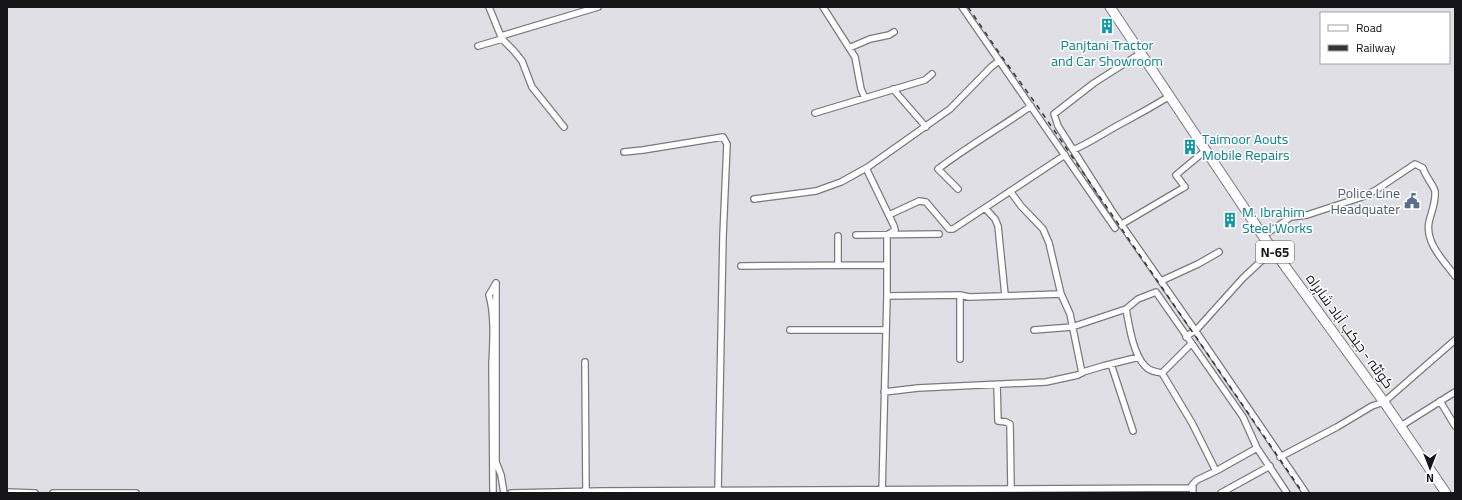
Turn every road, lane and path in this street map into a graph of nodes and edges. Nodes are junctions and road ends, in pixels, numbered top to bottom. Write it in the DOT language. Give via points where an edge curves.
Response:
graph roads {
  1 [pos="490,7"];
  2 [pos="598,7"];
  3 [pos="823,7"];
  4 [pos="962,7"];
  5 [pos="1110,7"];
  6 [pos="894,32"];
  7 [pos="501,38"];
  8 [pos="478,46"];
  9 [pos="849,48"];
  10 [pos="1141,53"];
  11 [pos="1000,61"];
  12 [pos="932,74"];
  13 [pos="893,89"];
  14 [pos="1170,96"];
  15 [pos="865,98"];
  16 [pos="1031,106"];
  17 [pos="815,113"];
  18 [pos="564,126"];
  19 [pos="926,127"];
  20 [pos="1073,150"];
  21 [pos="1206,150"];
  22 [pos="624,152"];
  23 [pos="1065,155"];
  24 [pos="866,168"];
  25 [pos="958,189"];
  26 [pos="1010,191"];
  27 [pos="754,199"];
  28 [pos="985,208"];
  29 [pos="889,214"];
  30 [pos="1122,224"];
  31 [pos="1115,228"];
  32 [pos="939,234"];
  33 [pos="856,235"];
  34 [pos="887,235"];
  35 [pos="838,236"];
  36 [pos="1263,236"];
  37 [pos="1273,250"];
  38 [pos="1219,252"];
  39 [pos="741,266"];
  40 [pos="838,266"];
  41 [pos="887,266"];
  42 [pos="1455,276"];
  43 [pos="1161,281"];
  44 [pos="1061,294"];
  45 [pos="960,295"];
  46 [pos="1005,295"];
  47 [pos="887,296"];
  48 [pos="1126,309"];
  49 [pos="1072,327"];
  50 [pos="790,330"];
  51 [pos="886,330"];
  52 [pos="1034,330"];
  53 [pos="1195,330"];
  54 [pos="1186,337"];
  55 [pos="1455,340"];
  56 [pos="1191,344"];
  57 [pos="960,358"];
  58 [pos="1139,358"];
  59 [pos="585,362"];
  60 [pos="1111,364"];
  61 [pos="1082,373"];
  62 [pos="1162,374"];
  63 [pos="997,385"];
  64 [pos="884,392"];
  65 [pos="1455,392"];
  66 [pos="1440,401"];
  67 [pos="1384,402"];
  68 [pos="1401,426"];
  69 [pos="1455,426"];
  70 [pos="1133,431"];
  71 [pos="1257,448"];
  72 [pos="1280,457"];
  73 [pos="1270,466"];
  74 [pos="1216,470"];
  75 [pos="1011,488"];
  76 [pos="718,490"];
  77 [pos="1077,490"];
  78 [pos="1116,490"];
  79 [pos="1193,490"];
  80 [pos="586,491"];
  81 [pos="763,491"];
  82 [pos="827,491"];
  83 [pos="882,491"];
  84 [pos="933,491"];
  85 [pos="1022,491"];
  86 [pos="7,492"];
  87 [pos="35,493"];
  88 [pos="53,493"];
  89 [pos="136,493"];
  90 [pos="493,493"];
  91 [pos="504,493"];
  92 [pos="511,493"];
  93 [pos="516,493"];
  94 [pos="1221,493"];
  95 [pos="1287,493"];
  96 [pos="1306,493"];
  97 [pos="1446,493"];
  1 -- 7 [label="street"];
  2 -- 7 [label="street"];
  3 -- 9 [label="street"];
  4 -- 11 [label="street"];
  5 -- 10 [label="highway, کوئٹہ - جیکب آباد شاہراہ / N-65"];
  6 -- 9 [label="street"];
  7 -- 8 [label="street"];
  7 -- 18 [label="street" via="520,58 532,88"];
  9 -- 15 [label="street" via="855,57"];
  10 -- 14 [label="highway, کوئٹہ - جیکب آباد شاہراہ / N-65"];
  10 -- 20 [label="street" via="1094,83 1054,114 1058,126"];
  11 -- 16 [label="street"];
  11 -- 19 [label="street" via="990,67 950,109"];
  12 -- 13 [label="street" via="925,80"];
  13 -- 15 [label="street"];
  13 -- 19 [label="street"];
  14 -- 20 [label="street"];
  14 -- 21 [label="highway, کوئٹہ - جیکب آباد شاہراہ / N-65"];
  15 -- 17 [label="street"];
  16 -- 23 [label="street"];
  16 -- 25 [label="street" via="961,151 938,169"];
  19 -- 24 [label="street"];
  20 -- 30 [label="street"];
  21 -- 30 [label="street" via="1176,175 1185,187"];
  21 -- 36 [label="highway, کوئٹہ - جیکب آباد شاہراہ / N-65"];
  22 -- 76 [label="street" via="723,137 727,144"];
  23 -- 26 [label="street"];
  23 -- 31 [label="street"];
  24 -- 27 [label="street" via="841,182 816,191"];
  24 -- 29 [label="street"];
  26 -- 28 [label="street"];
  26 -- 44 [label="street" via="1043,229 1049,243"];
  28 -- 29 [label="street" via="953,229 949,229 926,202 919,201"];
  28 -- 46 [label="street" via="998,226"];
  29 -- 34 [label="street" via="895,230"];
  30 -- 43 [label="street"];
  32 -- 34 [label="street"];
  33 -- 34 [label="street"];
  34 -- 41 [label="street"];
  35 -- 40 [label="street"];
  36 -- 37 [label="highway, کوئٹہ - جیکب آباد شاہراہ / N-65"];
  36 -- 42 [label="street" via="1291,217 1362,197 1415,164 1422,168 1435,190 1429,223 1430,237 1435,250"];
  37 -- 53 [label="street"];
  37 -- 67 [label="highway, کوئٹہ - جیکب آباد شاہراہ / N-65"];
  38 -- 43 [label="street"];
  39 -- 40 [label="street"];
  40 -- 41 [label="street"];
  41 -- 47 [label="street"];
  43 -- 53 [label="street"];
  44 -- 46 [label="street"];
  44 -- 49 [label="street" via="1070,314"];
  45 -- 46 [label="street"];
  45 -- 47 [label="street"];
  45 -- 57 [label="street"];
  47 -- 51 [label="street"];
  48 -- 49 [label="street"];
  48 -- 54 [label="street" via="1138,299 1156,292"];
  48 -- 58 [label="street"];
  49 -- 52 [label="street"];
  49 -- 61 [label="street"];
  50 -- 51 [label="street"];
  51 -- 64 [label="street"];
  53 -- 54 [label="street"];
  53 -- 72 [label="street"];
  54 -- 56 [label="street"];
  55 -- 67 [label="street"];
  56 -- 62 [label="street"];
  56 -- 71 [label="street" via="1243,418"];
  58 -- 60 [label="street"];
  58 -- 62 [label="street" via="1144,366"];
  59 -- 80 [label="street"];
  60 -- 61 [label="street"];
  60 -- 70 [label="street"];
  61 -- 63 [label="street" via="1046,382"];
  62 -- 74 [label="street" via="1192,423"];
  63 -- 64 [label="street"];
  63 -- 75 [label="street" via="998,421 1010,424"];
  64 -- 83 [label="street"];
  65 -- 66 [label="street"];
  66 -- 68 [label="street"];
  66 -- 69 [label="street"];
  67 -- 68 [label="highway, کوئٹہ - جیکب آباد شاہراہ / N-65"];
  67 -- 72 [label="street" via="1372,406"];
  68 -- 97 [label="highway, کوئٹہ - جیکب آباد شاہراہ / N-65"];
  71 -- 73 [label="street"];
  71 -- 74 [label="street"];
  72 -- 96 [label="street"];
  73 -- 94 [label="street"];
  73 -- 95 [label="street"];
  74 -- 79 [label="street" via="1197,480 1192,485"];
  75 -- 84 [label="street"];
  75 -- 85 [label="street"];
  76 -- 80 [label="street"];
  76 -- 81 [label="street"];
  77 -- 78 [label="street"];
  77 -- 85 [label="street"];
  78 -- 79 [label="street"];
  80 -- 93 [label="street"];
  81 -- 82 [label="street"];
  82 -- 83 [label="street"];
  83 -- 84 [label="street"];
  86 -- 87 [label="street"];
  88 -- 89 [label="street"];
  90 -- 91 [label="street" via="493,350 491,304 488,295 496,283 496,462"];
  92 -- 93 [label="street"];
}
